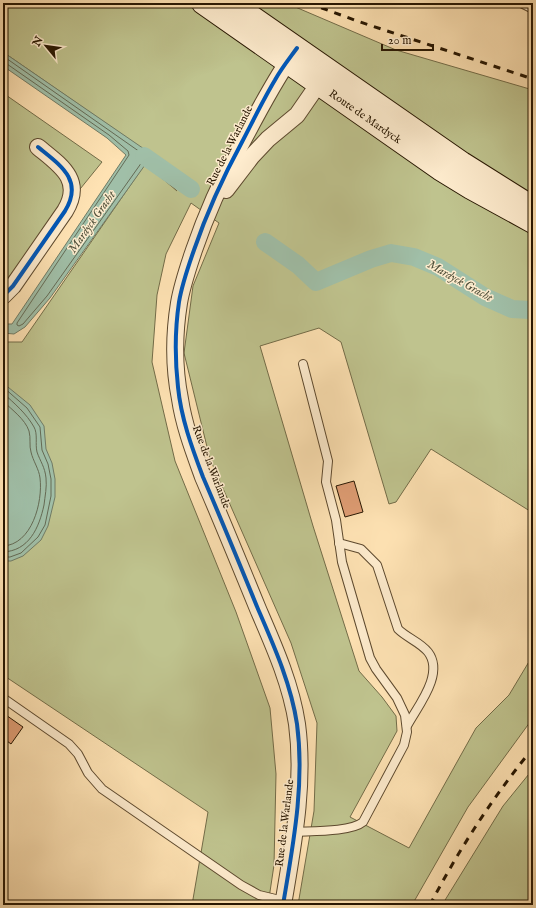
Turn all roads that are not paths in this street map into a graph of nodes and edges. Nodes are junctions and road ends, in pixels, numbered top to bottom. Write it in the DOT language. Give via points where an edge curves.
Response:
graph roads {
  1 [pos="203,3"];
  2 [pos="232,3"];
  3 [pos="520,3"];
  4 [pos="533,9"];
  5 [pos="292,55"];
  6 [pos="323,77"];
  7 [pos="38,147"];
  8 [pos="533,209"];
  9 [pos="533,222"];
  10 [pos="198,240"];
  11 [pos="3,296"];
  12 [pos="303,364"];
  13 [pos="339,543"];
  14 [pos="3,698"];
  15 [pos="407,726"];
  16 [pos="295,832"];
  17 [pos="284,903"];
  1 -- 5 [label="main road, Route de Mardyck"];
  2 -- 5 [label="main road, Route de Mardyck"];
  3 -- 4 [label="lane"];
  5 -- 6 [label="main road, Route de Mardyck"];
  5 -- 10 [label="street, Rue de la Warlande" via="272,85 223,178"];
  6 -- 8 [label="main road, Route de Mardyck" via="462,162"];
  6 -- 9 [label="main road, Route de Mardyck" via="440,169"];
  6 -- 10 [label="street, Rue de la Warlande" via="297,115 268,139 246,162 223,194"];
  7 -- 11 [label="street" via="67,174 72,184 72,198 13,286"];
  10 -- 16 [label="street, Rue de la Warlande" via="179,303 176,358 180,399 184,422 203,477 270,638 291,696 297,724 300,765"];
  12 -- 13 [label="lane" via="328,462 326,482"];
  13 -- 15 [label="lane" via="368,653 399,702"];
  13 -- 15 [label="lane" via="361,549 377,565 398,629 421,646 432,661 431,683"];
  14 -- 17 [label="lane" via="69,744 102,789 241,885 259,895"];
  15 -- 16 [label="lane" via="404,745 360,825"];
  16 -- 17 [label="street, Rue de la Warlande"];
}
